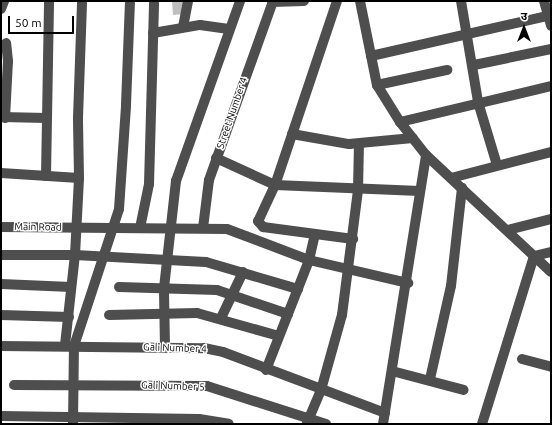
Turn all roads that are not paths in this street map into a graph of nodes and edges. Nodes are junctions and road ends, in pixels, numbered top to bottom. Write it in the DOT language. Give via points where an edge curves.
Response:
graph roads {
  1 [pos="4,1"];
  2 [pos="49,1"];
  3 [pos="82,1"];
  4 [pos="130,1"];
  5 [pos="154,1"];
  6 [pos="188,1"];
  7 [pos="240,1"];
  8 [pos="304,1"];
  9 [pos="337,1"];
  10 [pos="360,1"];
  11 [pos="461,1"];
  12 [pos="544,1"];
  13 [pos="273,2"];
  14 [pos="1,9"];
  15 [pos="547,16"];
  16 [pos="551,26"];
  17 [pos="183,27"];
  18 [pos="229,29"];
  19 [pos="468,32"];
  20 [pos="153,33"];
  21 [pos="6,43"];
  22 [pos="551,49"];
  23 [pos="371,56"];
  24 [pos="474,65"];
  25 [pos="447,70"];
  26 [pos="377,85"];
  27 [pos="551,86"];
  28 [pos="478,102"];
  29 [pos="3,118"];
  30 [pos="47,118"];
  31 [pos="400,122"];
  32 [pos="292,134"];
  33 [pos="413,138"];
  34 [pos="359,144"];
  35 [pos="551,152"];
  36 [pos="426,155"];
  37 [pos="216,158"];
  38 [pos="497,165"];
  39 [pos="1,173"];
  40 [pos="46,176"];
  41 [pos="79,178"];
  42 [pos="451,178"];
  43 [pos="275,186"];
  44 [pos="462,188"];
  45 [pos="358,190"];
  46 [pos="420,192"];
  47 [pos="551,219"];
  48 [pos="1,227"];
  49 [pos="76,228"];
  50 [pos="114,228"];
  51 [pos="140,228"];
  52 [pos="170,228"];
  53 [pos="203,228"];
  54 [pos="508,230"];
  55 [pos="315,235"];
  56 [pos="353,239"];
  57 [pos="551,252"];
  58 [pos="1,255"];
  59 [pos="75,255"];
  60 [pos="102,256"];
  61 [pos="534,256"];
  62 [pos="167,259"];
  63 [pos="309,260"];
  64 [pos="350,270"];
  65 [pos="243,272"];
  66 [pos="551,272"];
  67 [pos="408,283"];
  68 [pos="1,284"];
  69 [pos="71,287"];
  70 [pos="119,287"];
  71 [pos="164,288"];
  72 [pos="298,289"];
  73 [pos="232,295"];
  74 [pos="164,314"];
  75 [pos="288,314"];
  76 [pos="1,315"];
  77 [pos="109,315"];
  78 [pos="69,317"];
  79 [pos="221,318"];
  80 [pos="279,336"];
  81 [pos="1,346"];
  82 [pos="69,346"];
  83 [pos="165,348"];
  84 [pos="522,359"];
  85 [pos="551,367"];
  86 [pos="266,370"];
  87 [pos="392,371"];
  88 [pos="430,380"];
  89 [pos="14,385"];
  90 [pos="73,385"];
  91 [pos="321,390"];
  92 [pos="464,390"];
  93 [pos="385,413"];
  94 [pos="1,416"];
  95 [pos="73,420"];
  96 [pos="120,420"];
  97 [pos="308,421"];
  98 [pos="228,424"];
  99 [pos="326,424"];
  100 [pos="383,424"];
  101 [pos="482,424"];
  1 -- 14 [label="street"];
  2 -- 30 [label="street"];
  3 -- 41 [label="street" via="78,111"];
  4 -- 50 [label="street" via="121,190"];
  5 -- 20 [label="street"];
  6 -- 17 [label="street"];
  7 -- 18 [label="street"];
  8 -- 13 [label="street"];
  9 -- 32 [label="street"];
  10 -- 23 [label="street"];
  11 -- 19 [label="street"];
  12 -- 15 [label="street"];
  13 -- 37 [label="street, Street Number 4"];
  15 -- 16 [label="street"];
  15 -- 19 [label="street"];
  17 -- 18 [label="street" via="200,25"];
  17 -- 20 [label="street"];
  18 -- 52 [label="street" via="176,181"];
  19 -- 23 [label="street"];
  19 -- 24 [label="street"];
  20 -- 51 [label="street" via="148,184"];
  21 -- 29 [label="street" via="8,61"];
  22 -- 24 [label="street"];
  23 -- 26 [label="street"];
  24 -- 28 [label="street"];
  25 -- 26 [label="street"];
  26 -- 31 [label="street"];
  27 -- 28 [label="street"];
  28 -- 31 [label="street"];
  28 -- 38 [label="street"];
  29 -- 30 [label="street"];
  30 -- 40 [label="street"];
  31 -- 33 [label="street"];
  32 -- 34 [label="street"];
  32 -- 43 [label="street"];
  33 -- 34 [label="street"];
  33 -- 36 [label="street"];
  34 -- 45 [label="street"];
  35 -- 38 [label="street"];
  36 -- 42 [label="street"];
  36 -- 46 [label="street"];
  37 -- 43 [label="street"];
  37 -- 53 [label="street, Street Number 4" via="206,194"];
  38 -- 42 [label="street"];
  39 -- 40 [label="street"];
  40 -- 41 [label="street"];
  41 -- 49 [label="street"];
  42 -- 44 [label="street"];
  43 -- 45 [label="street"];
  43 -- 55 [label="street" via="258,219 259,225"];
  44 -- 54 [label="street"];
  44 -- 88 [label="street" via="451,286"];
  45 -- 46 [label="street"];
  45 -- 56 [label="street"];
  46 -- 67 [label="street"];
  47 -- 54 [label="street"];
  48 -- 49 [label="street, Main Road"];
  49 -- 50 [label="street, Main Road"];
  49 -- 59 [label="street"];
  50 -- 51 [label="street, Main Road"];
  50 -- 60 [label="street"];
  51 -- 52 [label="street, Main Road"];
  52 -- 53 [label="street, Main Road"];
  52 -- 62 [label="street"];
  53 -- 63 [label="street, Main Road" via="227,229"];
  54 -- 61 [label="street"];
  55 -- 56 [label="street"];
  55 -- 63 [label="street"];
  56 -- 64 [label="street"];
  57 -- 61 [label="street"];
  58 -- 59 [label="street"];
  59 -- 60 [label="street"];
  59 -- 69 [label="street"];
  60 -- 62 [label="street"];
  60 -- 82 [label="street"];
  61 -- 66 [label="street"];
  61 -- 101 [label="street"];
  62 -- 65 [label="street" via="211,263"];
  62 -- 71 [label="street"];
  63 -- 64 [label="street, Main Road"];
  63 -- 72 [label="street"];
  64 -- 67 [label="street, Main Road"];
  64 -- 91 [label="street" via="342,315"];
  65 -- 72 [label="street"];
  65 -- 73 [label="street"];
  67 -- 87 [label="street"];
  68 -- 69 [label="street"];
  69 -- 78 [label="street"];
  70 -- 71 [label="street"];
  71 -- 73 [label="street" via="202,288"];
  71 -- 74 [label="street"];
  72 -- 75 [label="street"];
  73 -- 75 [label="street"];
  73 -- 79 [label="street"];
  74 -- 77 [label="street"];
  74 -- 79 [label="street" via="197,313"];
  74 -- 83 [label="street"];
  75 -- 80 [label="street"];
  76 -- 78 [label="street"];
  78 -- 82 [label="street"];
  79 -- 80 [label="street"];
  80 -- 86 [label="street"];
  81 -- 82 [label="street, Gali Number 4"];
  82 -- 83 [label="street, Gali Number 4"];
  82 -- 90 [label="street"];
  83 -- 86 [label="street, Gali Number 4" via="204,348 223,352"];
  84 -- 85 [label="street"];
  86 -- 91 [label="street, Gali Number 4"];
  87 -- 88 [label="street"];
  87 -- 93 [label="street"];
  88 -- 92 [label="street"];
  89 -- 90 [label="street, Gali Number 5"];
  90 -- 95 [label="street"];
  90 -- 97 [label="street, Gali Number 5" via="207,386"];
  91 -- 93 [label="street, Gali Number 4"];
  91 -- 97 [label="street"];
  93 -- 100 [label="street"];
  94 -- 95 [label="street"];
  95 -- 96 [label="street"];
  96 -- 98 [label="street" via="199,419"];
  97 -- 99 [label="street, Gali Number 5"];
}
